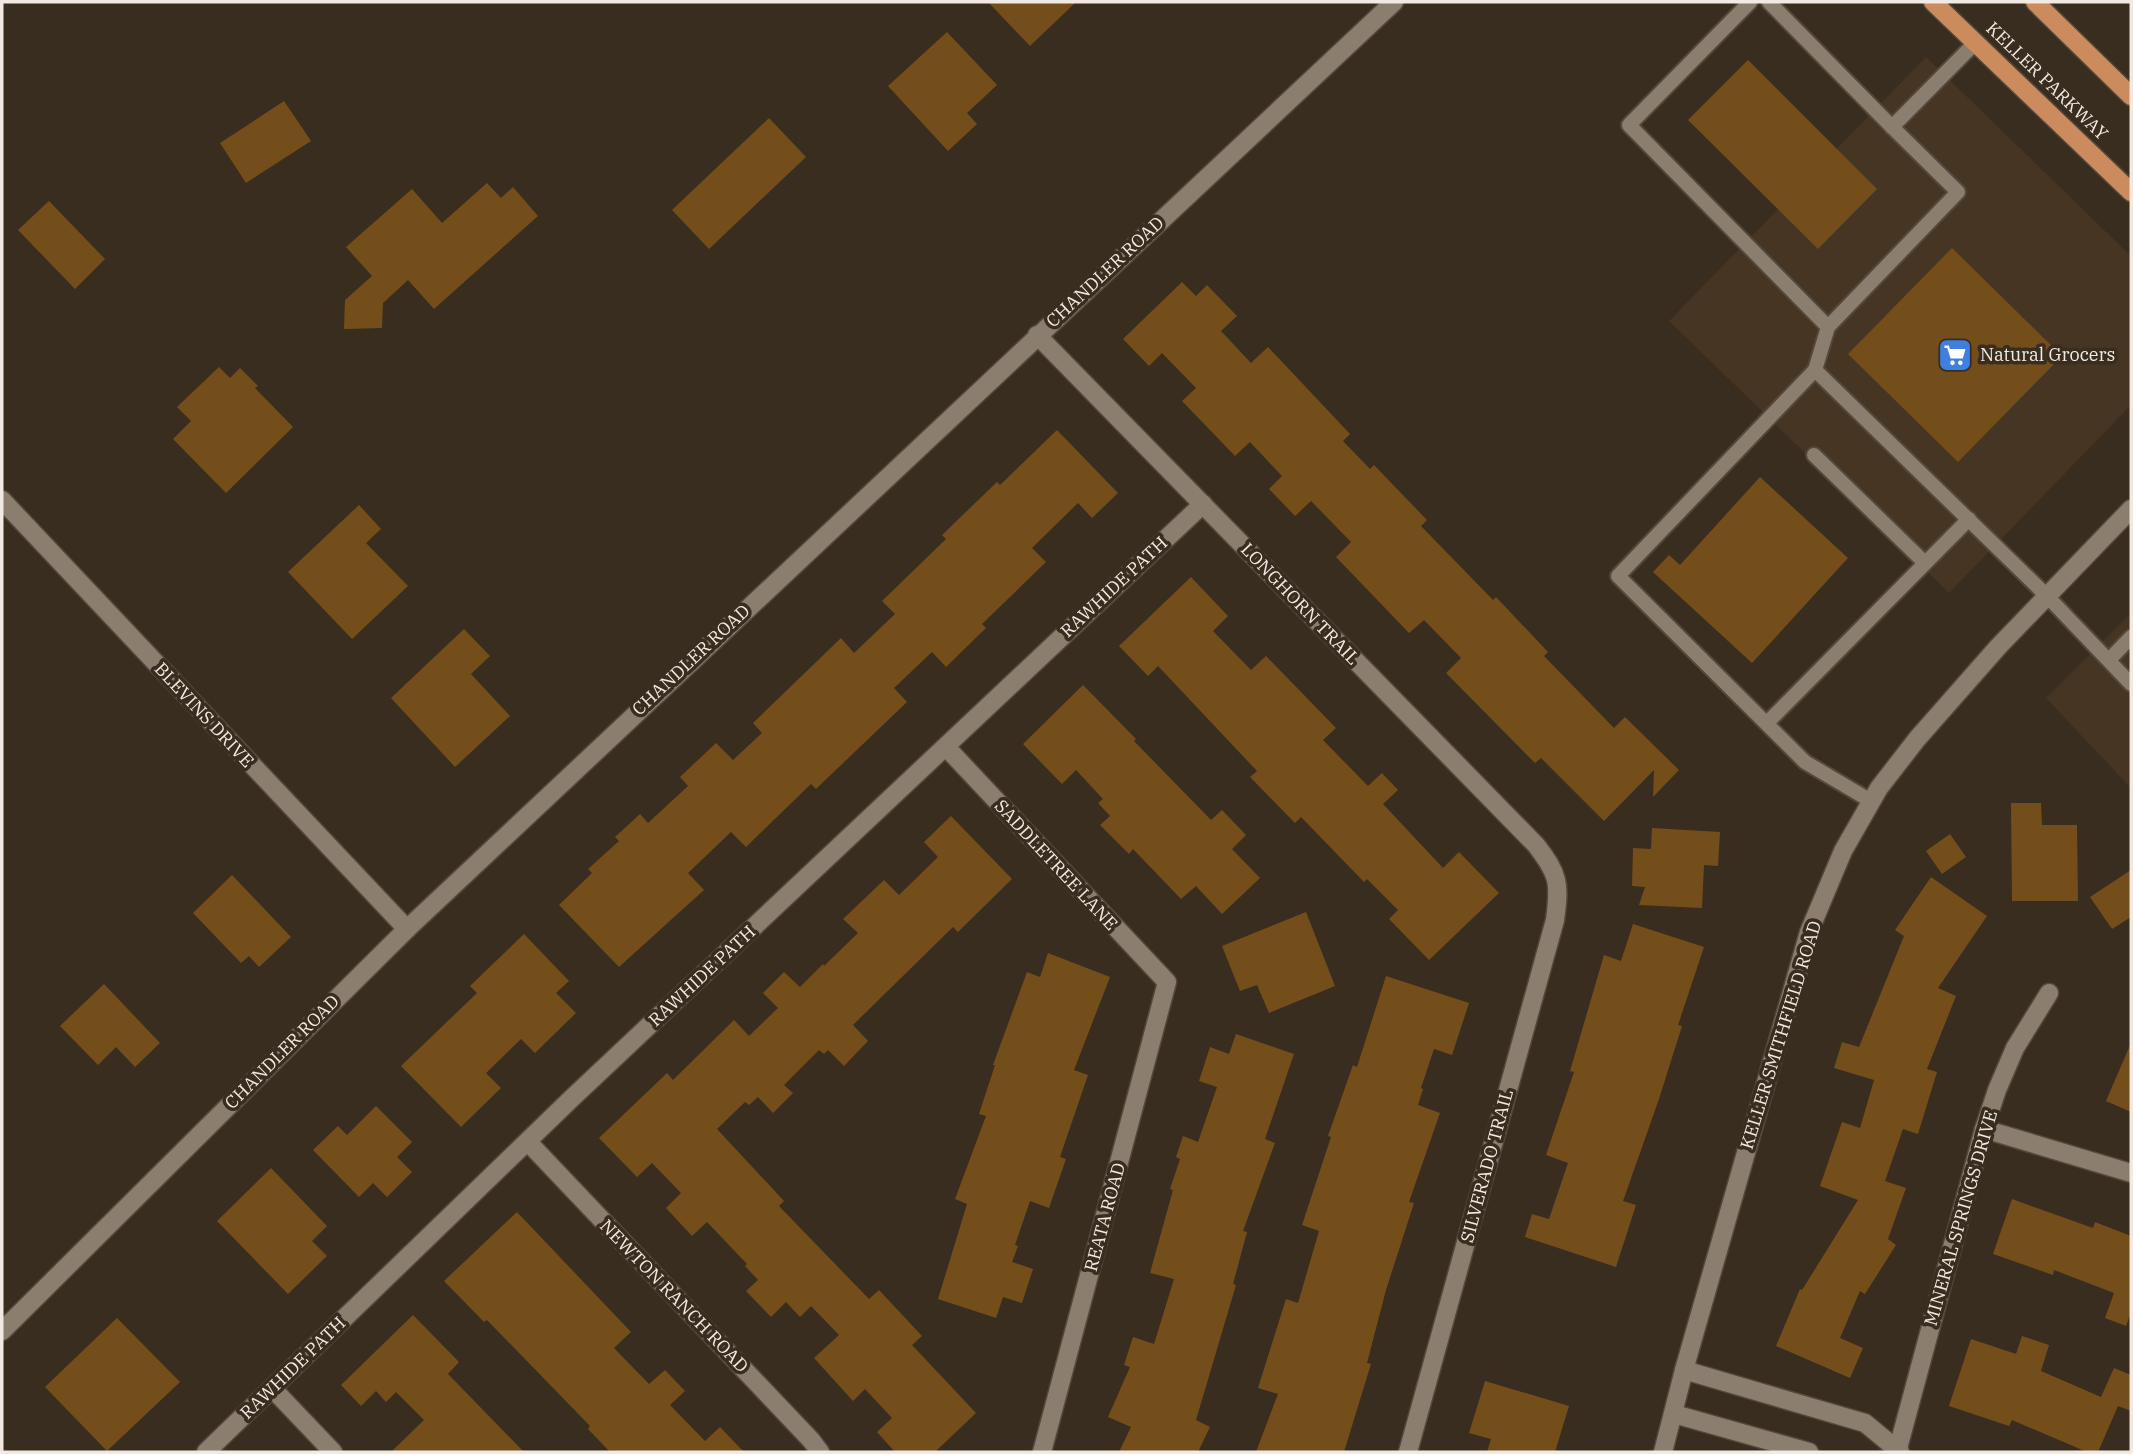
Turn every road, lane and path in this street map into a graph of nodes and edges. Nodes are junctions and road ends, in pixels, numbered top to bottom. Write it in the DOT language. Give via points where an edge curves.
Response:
graph roads {
  1 [pos="1394,2"];
  2 [pos="1750,2"];
  3 [pos="1769,2"];
  4 [pos="1933,2"];
  5 [pos="2035,2"];
  6 [pos="1976,42"];
  7 [pos="2131,96"];
  8 [pos="1892,127"];
  9 [pos="2131,192"];
  10 [pos="1828,327"];
  11 [pos="1037,335"];
  12 [pos="1815,370"];
  13 [pos="1814,455"];
  14 [pos="2,500"];
  15 [pos="1203,504"];
  16 [pos="2131,509"];
  17 [pos="1969,519"];
  18 [pos="1924,563"];
  19 [pos="2048,596"];
  20 [pos="2131,637"];
  21 [pos="2109,660"];
  22 [pos="2131,684"];
  23 [pos="1767,723"];
  24 [pos="946,747"];
  25 [pos="1871,802"];
  26 [pos="1557,878"];
  27 [pos="407,929"];
  28 [pos="1167,982"];
  29 [pos="2049,993"];
  30 [pos="1984,1129"];
  31 [pos="528,1142"];
  32 [pos="2131,1173"];
  33 [pos="2,1331"];
  34 [pos="1684,1370"];
  35 [pos="272,1388"];
  36 [pos="1674,1413"];
  37 [pos="206,1452"];
  38 [pos="333,1452"];
  39 [pos="820,1452"];
  40 [pos="1042,1452"];
  41 [pos="1408,1452"];
  42 [pos="1663,1452"];
  43 [pos="1809,1452"];
  44 [pos="1897,1452"];
  1 -- 11 [label="street, CHANDLER ROAD"];
  2 -- 10 [label="lane" via="1629,125"];
  3 -- 8 [label="lane"];
  4 -- 6 [label="main road, KELLER PARKWAY"];
  5 -- 7 [label="main road"];
  6 -- 8 [label="lane"];
  6 -- 9 [label="main road, KELLER PARKWAY"];
  8 -- 10 [label="lane" via="1958,192"];
  10 -- 12 [label="lane"];
  11 -- 15 [label="street, LONGHORN TRAIL"];
  11 -- 27 [label="street, CHANDLER ROAD"];
  12 -- 17 [label="lane"];
  12 -- 23 [label="lane" via="1618,576"];
  13 -- 18 [label="lane"];
  14 -- 27 [label="street, BLEVINS DRIVE"];
  15 -- 24 [label="street, RAWHIDE PATH"];
  15 -- 26 [label="street, LONGHORN TRAIL" via="1536,845"];
  16 -- 19 [label="street, KELLER SMITHFIELD ROAD"];
  17 -- 18 [label="lane"];
  17 -- 19 [label="lane"];
  18 -- 23 [label="lane"];
  19 -- 21 [label="lane"];
  19 -- 25 [label="street, KELLER SMITHFIELD ROAD" via="1957,692"];
  20 -- 21 [label="lane"];
  21 -- 22 [label="lane"];
  23 -- 25 [label="lane" via="1805,762"];
  24 -- 28 [label="street, SADDLETREE LANE"];
  24 -- 31 [label="street, RAWHIDE PATH"];
  25 -- 34 [label="street, KELLER SMITHFIELD ROAD" via="1843,851 1809,932"];
  26 -- 41 [label="street, SILVERADO TRAIL" via="1555,920"];
  27 -- 33 [label="street, CHANDLER ROAD"];
  28 -- 40 [label="street, REATA ROAD"];
  29 -- 30 [label="street, MINERAL SPRINGS DRIVE" via="2015,1048"];
  30 -- 32 [label="street"];
  30 -- 44 [label="street, MINERAL SPRINGS DRIVE"];
  31 -- 35 [label="street, RAWHIDE PATH"];
  31 -- 39 [label="street, NEWTON RANCH ROAD"];
  34 -- 36 [label="street, KELLER SMITHFIELD ROAD"];
  34 -- 44 [label="street" via="1865,1423"];
  35 -- 37 [label="street, RAWHIDE PATH"];
  35 -- 38 [label="street"];
  36 -- 42 [label="street, KELLER SMITHFIELD ROAD"];
  36 -- 43 [label="street"];
}
